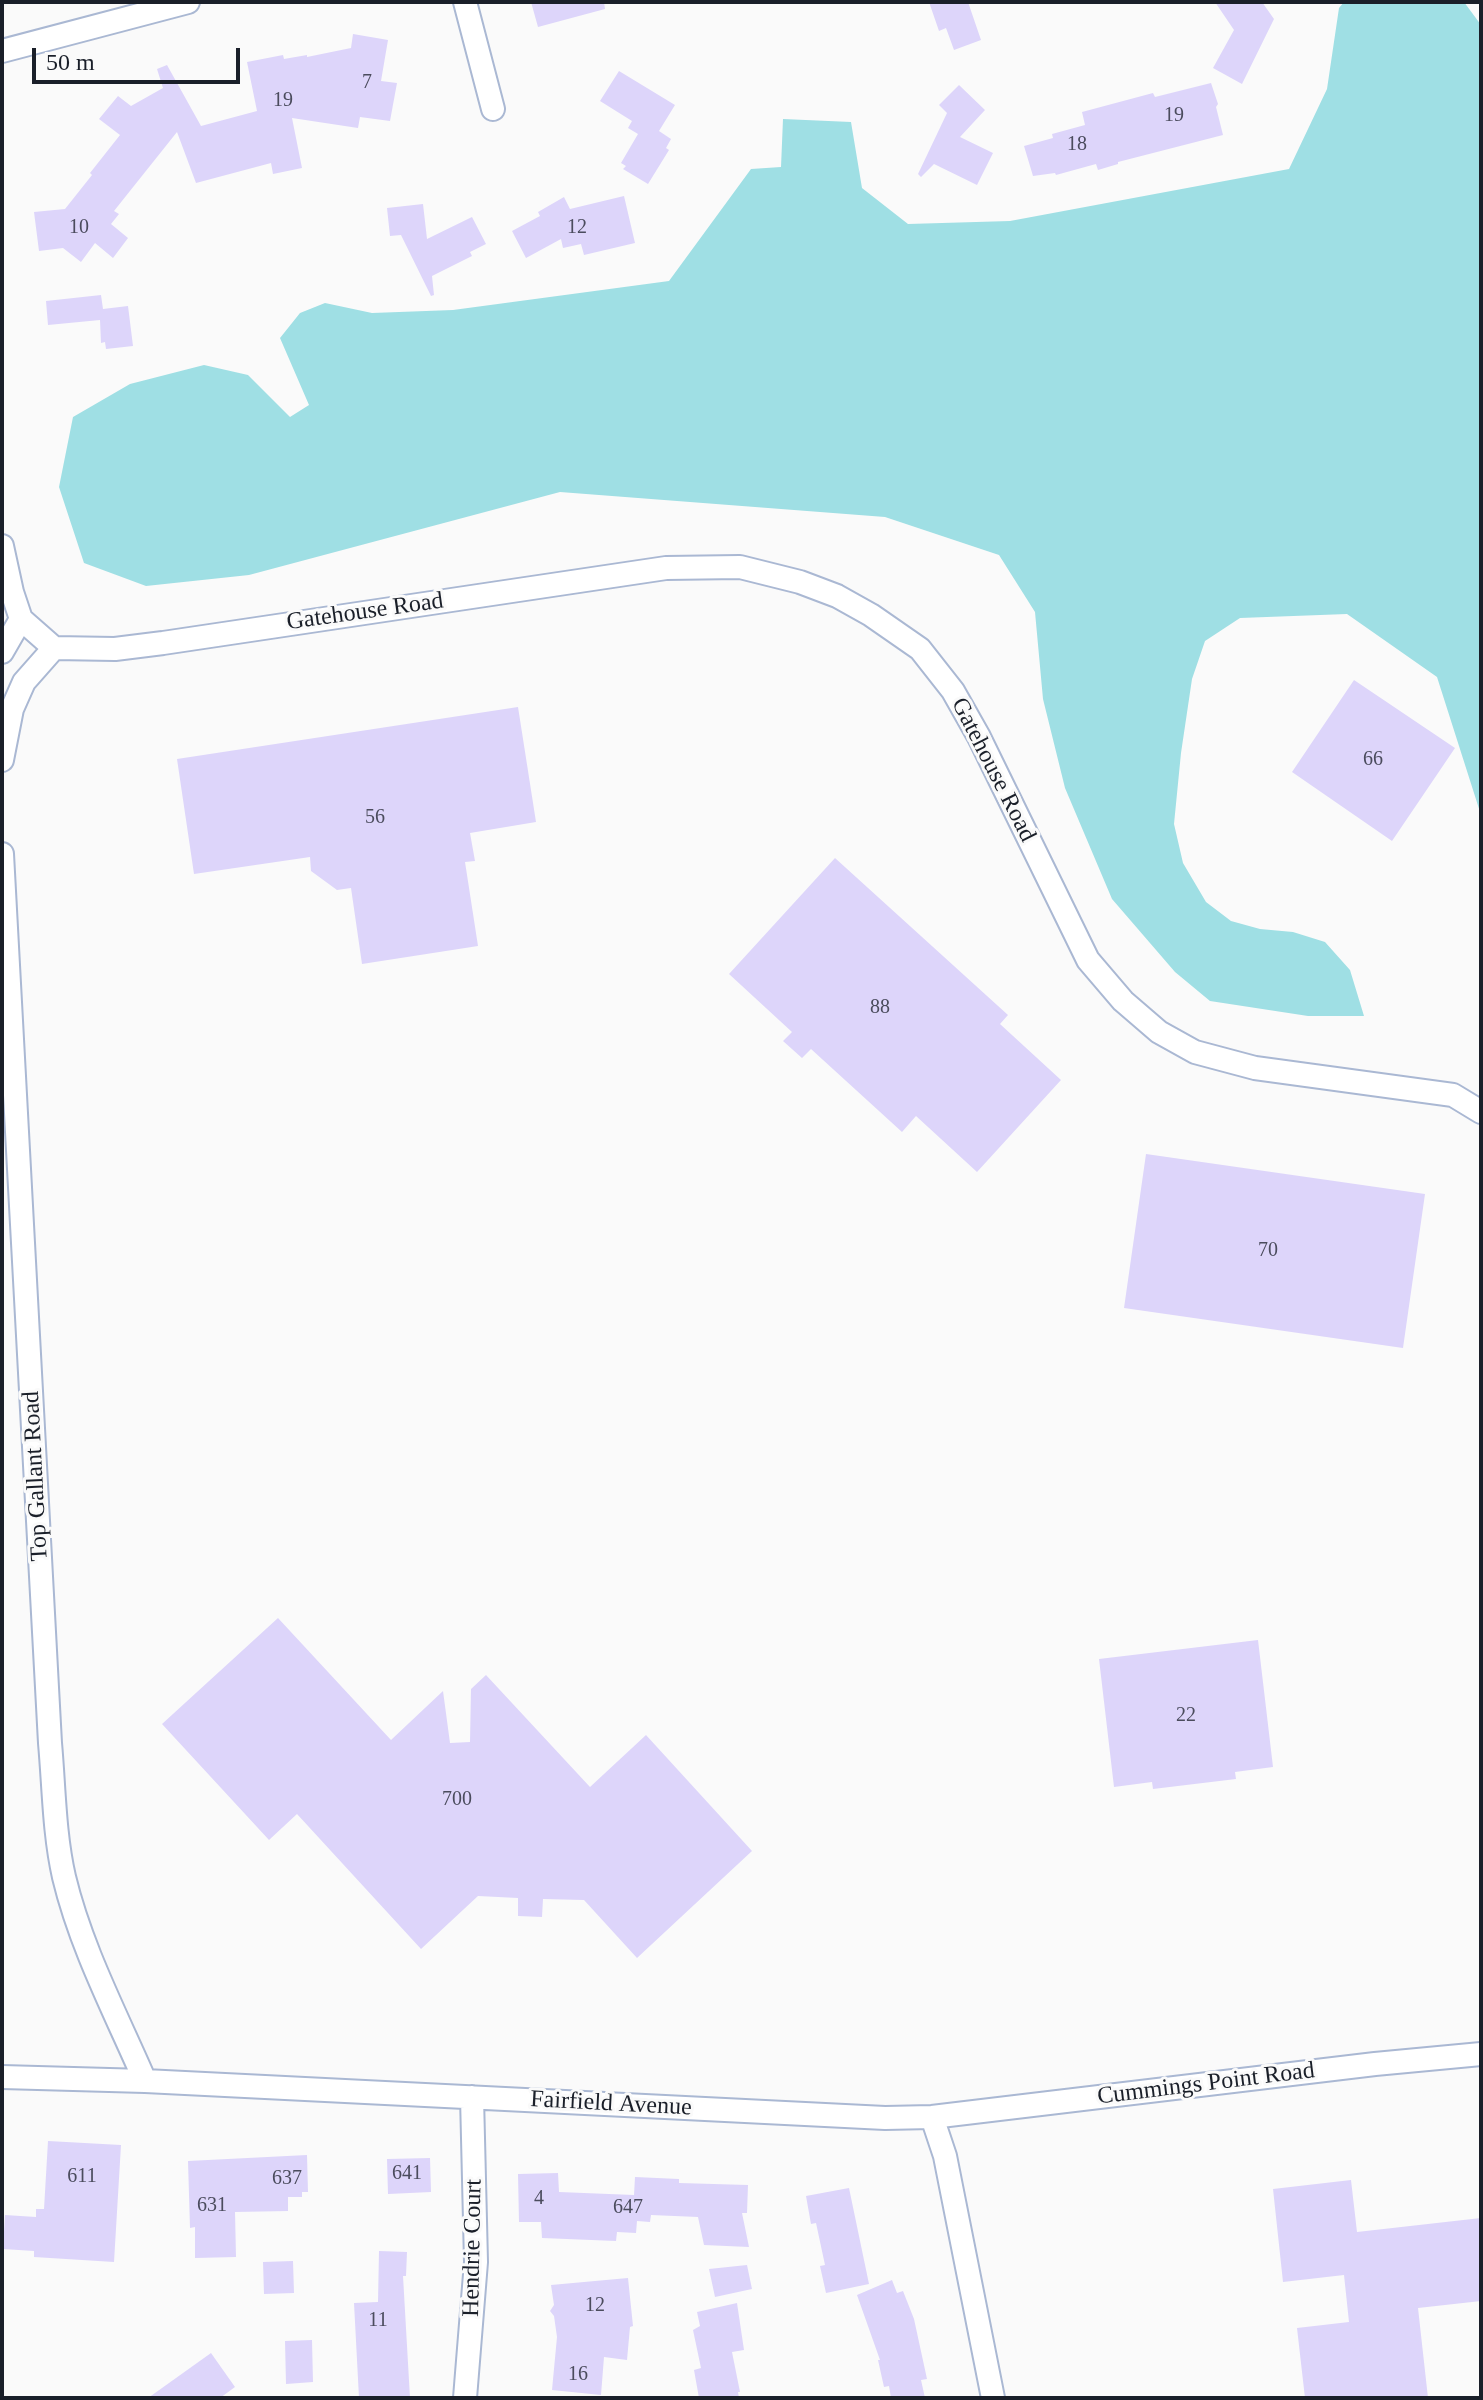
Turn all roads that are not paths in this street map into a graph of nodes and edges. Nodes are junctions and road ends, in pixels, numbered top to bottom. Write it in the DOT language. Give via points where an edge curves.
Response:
graph roads {
  1 [pos="188,2"];
  2 [pos="465,2"];
  3 [pos="2,51"];
  4 [pos="493,109"];
  5 [pos="2,546"];
  6 [pos="21,619"];
  7 [pos="54,648"];
  8 [pos="2,652"];
  9 [pos="2,760"];
  10 [pos="2,854"];
  11 [pos="1481,1112"];
  12 [pos="1481,2054"];
  13 [pos="2,2077"];
  14 [pos="145,2081"];
  15 [pos="472,2097"];
  16 [pos="932,2117"];
  17 [pos="465,2398"];
  18 [pos="993,2398"];
  1 -- 3 [label="street"];
  2 -- 4 [label="street"];
  5 -- 6 [label="street"];
  6 -- 7 [label="street"];
  6 -- 8 [label="street"];
  7 -- 9 [label="street" via="24,682 12,709"];
  7 -- 11 [label="street, Gatehouse Road" via="163,643 666,568 740,567 800,582 837,596 920,649 953,691 979,737 1088,960 1159,1032 1195,1052 1255,1068 1453,1095"];
  10 -- 14 [label="street, Top Gallant Road" via="58,1838 79,1928"];
  12 -- 16 [label="street, Cummings Point Road"];
  13 -- 14 [label="street, Fairfield Avenue"];
  14 -- 15 [label="street, Fairfield Avenue"];
  15 -- 16 [label="street, Fairfield Avenue"];
  15 -- 17 [label="street, Hendrie Court" via="476,2262"];
  16 -- 18 [label="street" via="945,2156"];
}
